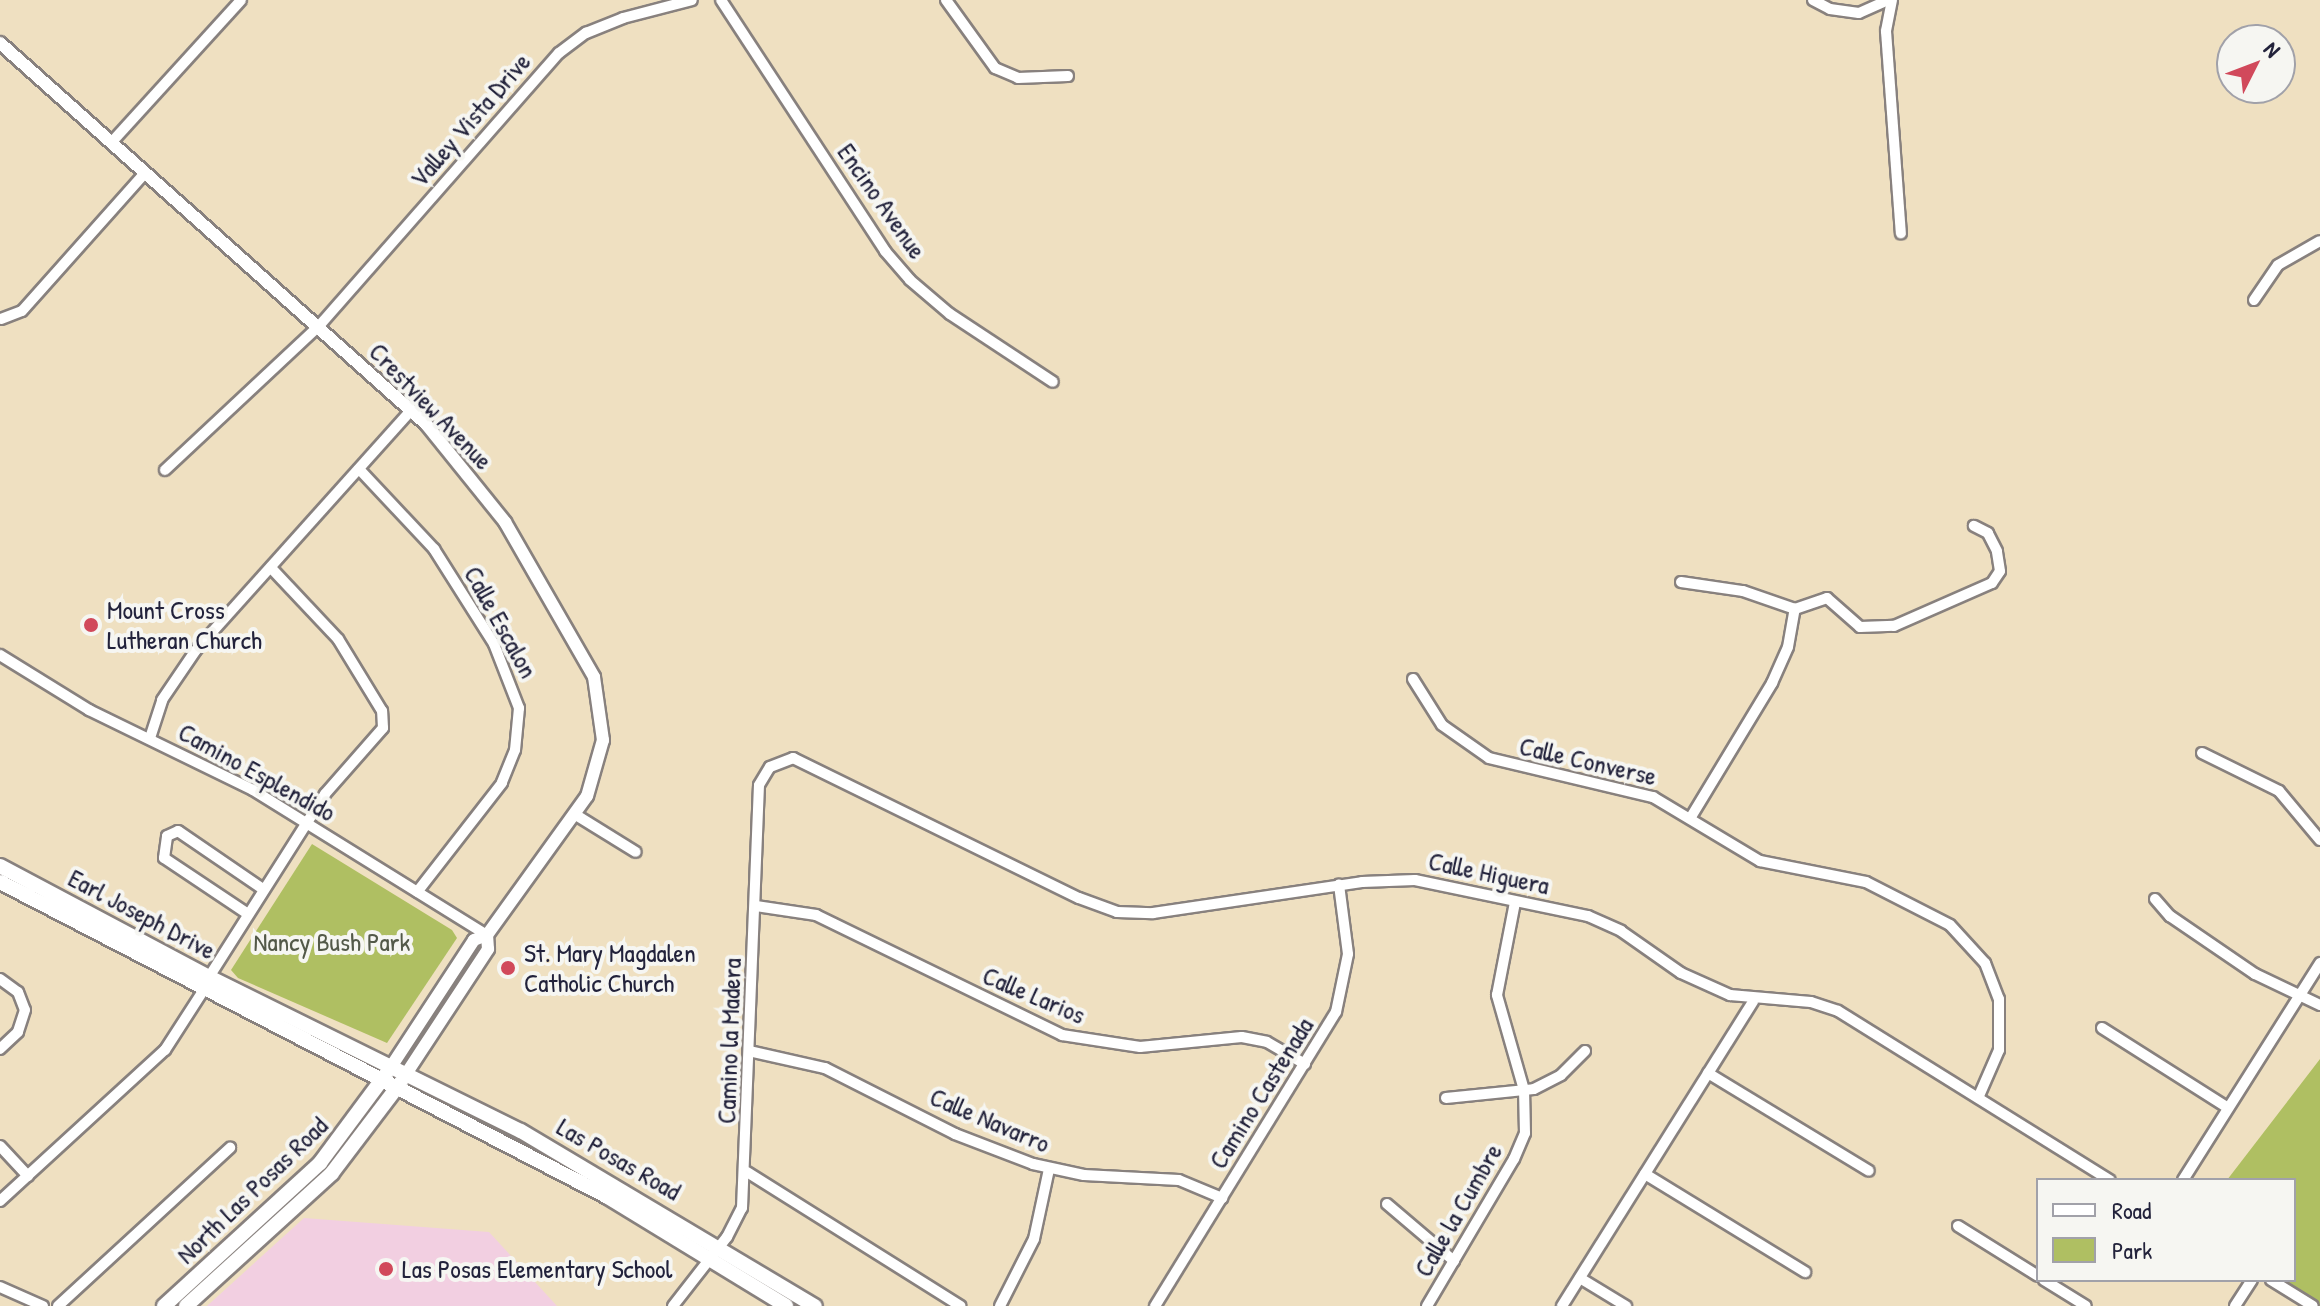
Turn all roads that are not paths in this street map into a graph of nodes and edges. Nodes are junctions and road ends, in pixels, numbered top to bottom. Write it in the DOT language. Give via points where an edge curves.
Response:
graph roads {
  1 [pos="241,0"];
  2 [pos="692,0"];
  3 [pos="721,0"];
  4 [pos="946,0"];
  5 [pos="1813,0"];
  6 [pos="1890,0"];
  7 [pos="0,43"];
  8 [pos="1068,76"];
  9 [pos="111,143"];
  10 [pos="145,173"];
  11 [pos="1901,233"];
  12 [pos="2320,241"];
  13 [pos="2254,300"];
  14 [pos="1,319"];
  15 [pos="319,326"];
  16 [pos="1053,382"];
  17 [pos="411,410"];
  18 [pos="359,469"];
  19 [pos="165,470"];
  20 [pos="1974,526"];
  21 [pos="271,568"];
  22 [pos="1681,582"];
  23 [pos="1795,609"];
  24 [pos="0,655"];
  25 [pos="1413,679"];
  26 [pos="150,738"];
  27 [pos="2202,753"];
  28 [pos="777,762"];
  29 [pos="576,815"];
  30 [pos="1691,817"];
  31 [pos="306,823"];
  32 [pos="2320,840"];
  33 [pos="636,852"];
  34 [pos="0,866"];
  35 [pos="0,882"];
  36 [pos="1339,885"];
  37 [pos="263,889"];
  38 [pos="417,892"];
  39 [pos="2155,899"];
  40 [pos="1515,902"];
  41 [pos="756,906"];
  42 [pos="248,914"];
  43 [pos="487,935"];
  44 [pos="2320,963"];
  45 [pos="0,979"];
  46 [pos="206,984"];
  47 [pos="2301,997"];
  48 [pos="1753,1001"];
  49 [pos="2320,1005"];
  50 [pos="2102,1028"];
  51 [pos="0,1049"];
  52 [pos="749,1051"];
  53 [pos="1585,1051"];
  54 [pos="393,1064"];
  55 [pos="1305,1064"];
  56 [pos="408,1071"];
  57 [pos="1708,1073"];
  58 [pos="381,1082"];
  59 [pos="396,1089"];
  60 [pos="1524,1090"];
  61 [pos="1446,1098"];
  62 [pos="1978,1098"];
  63 [pos="2228,1108"];
  64 [pos="0,1146"];
  65 [pos="230,1148"];
  66 [pos="1049,1169"];
  67 [pos="1869,1171"];
  68 [pos="747,1172"];
  69 [pos="1645,1174"];
  70 [pos="28,1176"];
  71 [pos="2107,1178"];
  72 [pos="2184,1178"];
  73 [pos="1222,1198"];
  74 [pos="0,1201"];
  75 [pos="1387,1204"];
  76 [pos="1958,1226"];
  77 [pos="716,1253"];
  78 [pos="1454,1261"];
  79 [pos="1805,1272"];
  80 [pos="2036,1275"];
  81 [pos="1580,1278"];
  82 [pos="2047,1282"];
  83 [pos="2251,1282"];
  84 [pos="2274,1282"];
  85 [pos="0,1287"];
  86 [pos="2082,1305"];
  87 [pos="43,1306"];
  88 [pos="58,1306"];
  89 [pos="164,1306"];
  90 [pos="186,1306"];
  91 [pos="673,1306"];
  92 [pos="786,1306"];
  93 [pos="815,1306"];
  94 [pos="961,1306"];
  95 [pos="1000,1306"];
  96 [pos="1155,1306"];
  97 [pos="1427,1306"];
  98 [pos="1562,1306"];
  99 [pos="1626,1306"];
  100 [pos="2235,1306"];
  101 [pos="2313,1306"];
  1 -- 9 [label="street"];
  2 -- 15 [label="street, Valley Vista Drive" via="623,18 586,33 559,53"];
  3 -- 16 [label="street, Encino Avenue" via="885,251 910,280 950,314"];
  4 -- 8 [label="street" via="995,68 1018,78"];
  5 -- 6 [label="street" via="1830,9 1859,13"];
  6 -- 11 [label="street" via="1886,31"];
  7 -- 9 [label="street, Crestview Avenue"];
  9 -- 10 [label="street, Crestview Avenue"];
  10 -- 14 [label="street" via="22,311"];
  10 -- 15 [label="street, Crestview Avenue"];
  12 -- 13 [label="street" via="2278,265"];
  15 -- 17 [label="street, Crestview Avenue"];
  15 -- 19 [label="street, Valley Vista Drive"];
  17 -- 18 [label="street"];
  17 -- 29 [label="street, Crestview Avenue" via="498,512 591,669 602,708 602,747 595,778"];
  18 -- 21 [label="street"];
  18 -- 38 [label="street, Calle Escalon" via="439,556 494,644 519,708 515,750 502,783"];
  20 -- 23 [label="street" via="1993,539 1999,562 1992,583 1978,592 1878,628 1853,624 1827,598"];
  21 -- 26 [label="street" via="176,677"];
  21 -- 31 [label="street" via="330,627 384,719 380,736 339,776"];
  22 -- 23 [label="street" via="1743,591"];
  23 -- 30 [label="street" via="1788,647 1772,683"];
  24 -- 26 [label="street, Camino Esplendido" via="71,700"];
  25 -- 30 [label="street, Calle Converse" via="1442,725 1489,758 1653,797"];
  26 -- 31 [label="street, Camino Esplendido" via="223,773"];
  27 -- 32 [label="street" via="2279,791 2300,809"];
  28 -- 36 [label="street, Calle Higuera" via="793,758 813,763 1079,898 1117,912 1153,913"];
  28 -- 41 [label="street, Camino la Madera" via="759,785"];
  29 -- 33 [label="street"];
  29 -- 43 [label="street, Crestview Avenue"];
  30 -- 62 [label="street, Calle Converse" via="1760,861 1866,882 1961,933 1991,974 2001,1012 1999,1050"];
  31 -- 37 [label="street"];
  31 -- 38 [label="street, Camino Esplendido"];
  34 -- 46 [label="main road, Earl Joseph Drive"];
  35 -- 46 [label="main road, Earl Joseph Drive"];
  36 -- 40 [label="street, Calle Higuera" via="1433,881"];
  36 -- 55 [label="street, Camino Castenada" via="1347,939 1345,984 1336,1012"];
  37 -- 42 [label="street"];
  37 -- 42 [label="street" via="178,831 167,836 164,858"];
  38 -- 43 [label="street, Camino Esplendido"];
  39 -- 47 [label="street" via="2170,916 2243,966"];
  40 -- 48 [label="street, Calle Higuera" via="1605,923 1681,973"];
  40 -- 60 [label="street, Calle la Cumbre" via="1497,995"];
  41 -- 52 [label="street, Camino la Madera"];
  41 -- 55 [label="street, Calle Larios" via="816,915 1062,1035 1140,1047 1242,1037 1267,1042"];
  42 -- 46 [label="street"];
  43 -- 54 [label="street, Crestview Avenue" via="474,940"];
  43 -- 56 [label="street, Crestview Avenue" via="488,949"];
  44 -- 47 [label="street"];
  45 -- 51 [label="street" via="18,992 25,1016 18,1032"];
  46 -- 54 [label="main road, Earl Joseph Drive"];
  46 -- 58 [label="main road, Earl Joseph Drive"];
  46 -- 70 [label="street" via="165,1050"];
  47 -- 49 [label="street"];
  47 -- 63 [label="street"];
  48 -- 57 [label="street"];
  48 -- 62 [label="street, Calle Higuera" via="1797,1000 1838,1011"];
  50 -- 63 [label="street"];
  52 -- 66 [label="street, Calle Navarro" via="805,1060 955,1134"];
  52 -- 68 [label="street, Camino la Madera"];
  53 -- 60 [label="street" via="1550,1082"];
  54 -- 56 [label="main road, Las Posas Road"];
  54 -- 58 [label="main road, North Las Posas Road"];
  55 -- 73 [label="street, Camino Castenada"];
  56 -- 59 [label="main road, North Las Posas Road"];
  56 -- 77 [label="main road, Las Posas Road"];
  57 -- 67 [label="street"];
  57 -- 69 [label="street"];
  58 -- 59 [label="main road, Las Posas Road"];
  58 -- 89 [label="main road, North Las Posas Road" via="320,1163"];
  59 -- 77 [label="main road, Las Posas Road"];
  59 -- 90 [label="main road, North Las Posas Road" via="332,1173"];
  60 -- 61 [label="street"];
  60 -- 78 [label="street, Calle la Cumbre" via="1522,1142"];
  62 -- 71 [label="street, Calle Higuera"];
  63 -- 72 [label="street"];
  64 -- 70 [label="street"];
  65 -- 88 [label="street"];
  66 -- 73 [label="street, Calle Navarro" via="1179,1180"];
  66 -- 95 [label="street" via="1034,1239"];
  68 -- 77 [label="street, Camino la Madera" via="742,1208"];
  68 -- 94 [label="street"];
  69 -- 79 [label="street"];
  69 -- 81 [label="street"];
  70 -- 74 [label="street"];
  73 -- 96 [label="street, Camino Castenada"];
  75 -- 78 [label="street"];
  76 -- 80 [label="street"];
  77 -- 91 [label="street, Camino la Madera"];
  77 -- 92 [label="main road, Las Posas Road"];
  77 -- 93 [label="main road, Las Posas Road"];
  78 -- 97 [label="street, Calle la Cumbre"];
  81 -- 98 [label="street"];
  81 -- 99 [label="street"];
  82 -- 86 [label="street"];
  83 -- 100 [label="street"];
  84 -- 101 [label="street"];
  85 -- 87 [label="street"];
}
